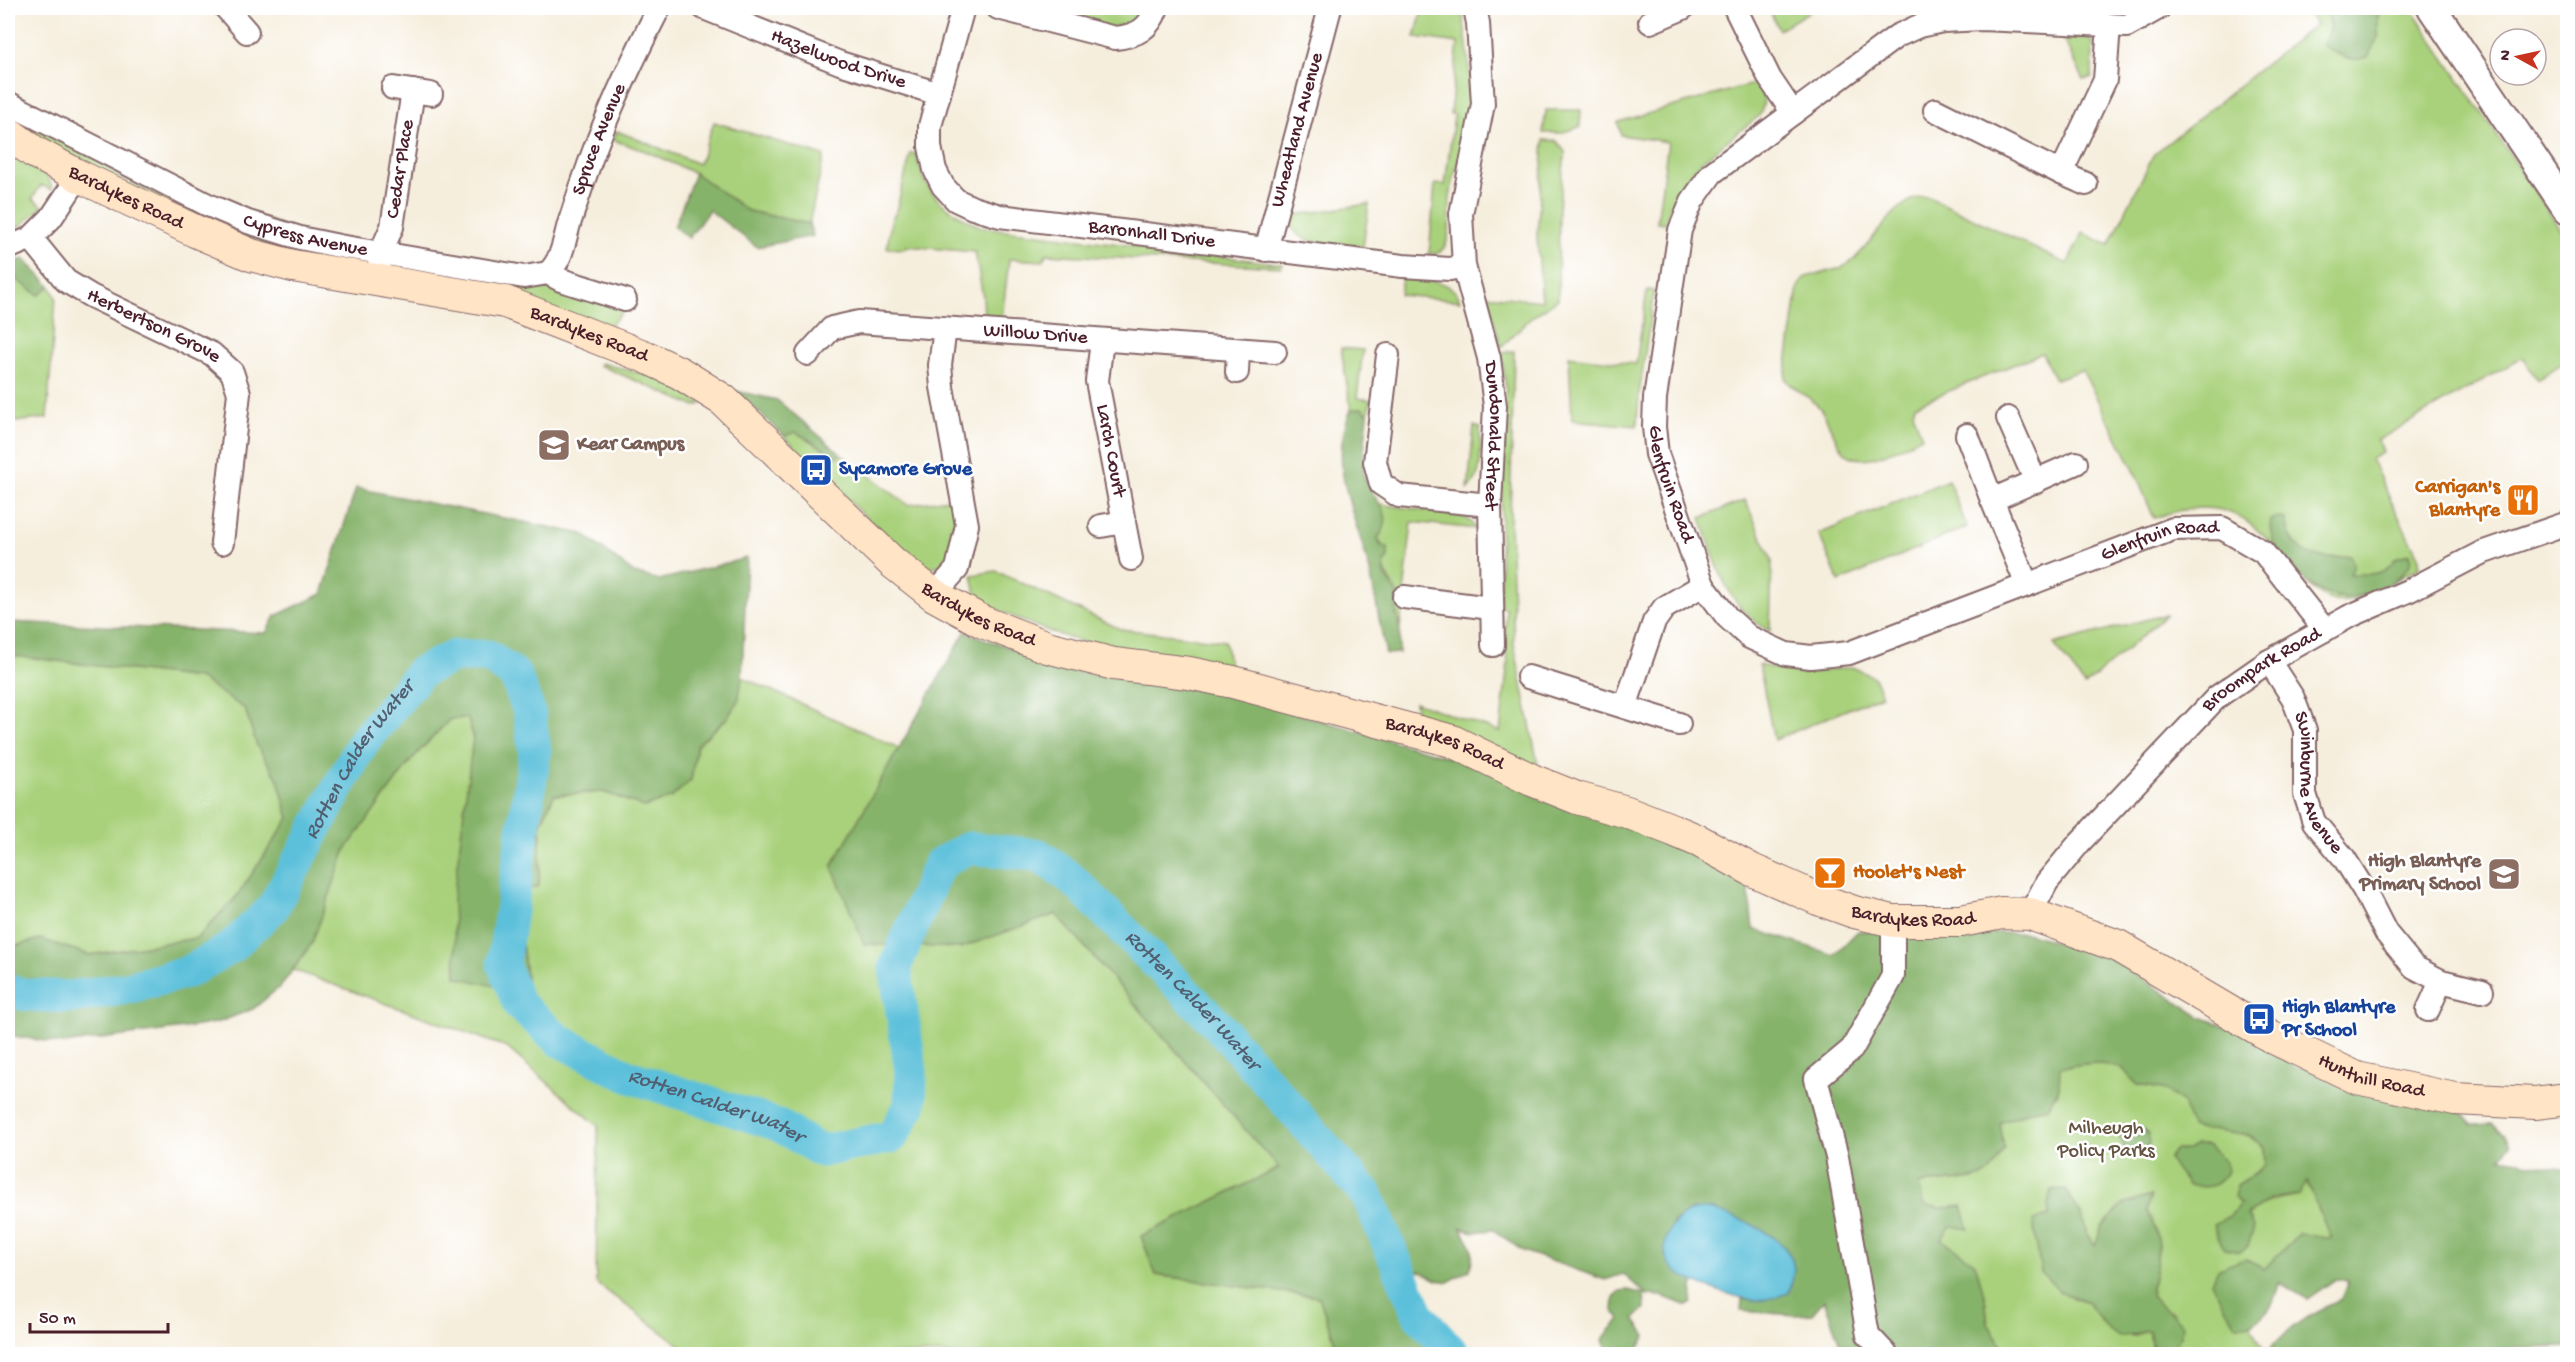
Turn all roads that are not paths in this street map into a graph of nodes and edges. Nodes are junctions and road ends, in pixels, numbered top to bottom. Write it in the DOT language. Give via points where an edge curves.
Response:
graph roads {
  1 [pos="659,8"];
  2 [pos="704,8"];
  3 [pos="963,8"];
  4 [pos="998,8"];
  5 [pos="1157,8"];
  6 [pos="1330,8"];
  7 [pos="1475,8"];
  8 [pos="1683,8"];
  9 [pos="1736,8"];
  10 [pos="2159,8"];
  11 [pos="2432,8"];
  12 [pos="1650,22"];
  13 [pos="2109,25"];
  14 [pos="413,91"];
  15 [pos="939,94"];
  16 [pos="8,103"];
  17 [pos="1935,110"];
  18 [pos="1792,113"];
  19 [pos="8,134"];
  20 [pos="2061,172"];
  21 [pos="79,176"];
  22 [pos="2086,184"];
  23 [pos="2565,200"];
  24 [pos="31,238"];
  25 [pos="8,248"];
  26 [pos="1266,250"];
  27 [pos="378,266"];
  28 [pos="1464,266"];
  29 [pos="548,273"];
  30 [pos="625,300"];
  31 [pos="945,329"];
  32 [pos="1102,341"];
  33 [pos="1275,352"];
  34 [pos="808,354"];
  35 [pos="1388,355"];
  36 [pos="2008,418"];
  37 [pos="1967,435"];
  38 [pos="2076,463"];
  39 [pos="2036,482"];
  40 [pos="1992,500"];
  41 [pos="1490,505"];
  42 [pos="1124,522"];
  43 [pos="2568,523"];
  44 [pos="1101,526"];
  45 [pos="222,543"];
  46 [pos="1131,559"];
  47 [pos="1703,585"];
  48 [pos="2027,585"];
  49 [pos="934,595"];
  50 [pos="1404,597"];
  51 [pos="1491,608"];
  52 [pos="2325,630"];
  53 [pos="1493,645"];
  54 [pos="2269,661"];
  55 [pos="1528,677"];
  56 [pos="1625,706"];
  57 [pos="1679,724"];
  58 [pos="2030,914"];
  59 [pos="1893,921"];
  60 [pos="2441,981"];
  61 [pos="2482,992"];
  62 [pos="2428,1010"];
  63 [pos="2568,1099"];
  64 [pos="1886,1354"];
  1 -- 29 [label="street, Spruce Avenue" via="601,134 562,254"];
  2 -- 15 [label="street, Hazelwood Drive" via="840,63"];
  3 -- 15 [label="street, Baronhall Drive"];
  4 -- 5 [label="street" via="1115,38 1145,29"];
  6 -- 26 [label="street, Wheatland Avenue"];
  7 -- 28 [label="street, Dundonald Street" via="1483,104 1461,214"];
  8 -- 12 [label="street"];
  9 -- 18 [label="street" via="1770,79"];
  10 -- 13 [label="street, Glenfruin Road" via="2127,26"];
  11 -- 23 [label="street"];
  13 -- 18 [label="street, Glenfruin Road" via="1982,19 1919,26 1897,36"];
  13 -- 20 [label="street" via="2105,80"];
  14 -- 27 [label="street, Cedar Place" via="392,227"];
  15 -- 26 [label="street, Baronhall Drive" via="930,126 935,170 956,200 978,211"];
  16 -- 27 [label="street, Cypress Avenue" via="208,205"];
  17 -- 20 [label="street"];
  18 -- 47 [label="street, Glenfruin Road" via="1712,173 1692,201 1680,230 1654,427 1658,454"];
  19 -- 21 [label="main road, Bardykes Road"];
  20 -- 22 [label="street"];
  21 -- 24 [label="street" via="51,218"];
  21 -- 27 [label="main road, Bardykes Road" via="251,255 293,266"];
  24 -- 25 [label="street"];
  24 -- 45 [label="street, Herbertson Grove" via="66,281 212,354 232,372 239,393"];
  26 -- 28 [label="street, Baronhall Drive" via="1403,266"];
  27 -- 29 [label="street, Cypress Avenue" via="524,277"];
  27 -- 49 [label="main road, Bardykes Road" via="505,302 680,373 723,400 892,562"];
  28 -- 41 [label="street, Dundonald Street" via="1493,382"];
  29 -- 30 [label="street, Cypress Avenue"];
  31 -- 32 [label="street, Willow Drive"];
  31 -- 34 [label="street, Willow Drive" via="827,320"];
  31 -- 49 [label="street" via="940,365 942,387 967,525 957,569"];
  32 -- 33 [label="street, Willow Drive" via="1238,361"];
  32 -- 42 [label="street, Larch Court" via="1097,381"];
  35 -- 41 [label="street" via="1375,462 1381,484 1399,496"];
  36 -- 39 [label="street"];
  37 -- 40 [label="street"];
  38 -- 39 [label="street"];
  39 -- 40 [label="street"];
  40 -- 48 [label="street"];
  41 -- 51 [label="street, Dundonald Street"];
  42 -- 44 [label="street"];
  42 -- 46 [label="street, Larch Court"];
  43 -- 52 [label="street, Broompark Road" via="2481,553"];
  47 -- 48 [label="street, Glenfruin Road" via="1727,617 1749,637 1786,654 1811,657 1849,653"];
  47 -- 56 [label="street" via="1664,608 1654,622"];
  48 -- 52 [label="street, Glenfruin Road" via="2173,529 2222,528 2263,552"];
  49 -- 59 [label="main road, Bardykes Road" via="982,622 1047,647 1114,664 1233,682 1452,741 1532,780 1699,841 1818,899"];
  50 -- 51 [label="street"];
  51 -- 53 [label="street, Dundonald Street"];
  52 -- 54 [label="street, Broompark Road"];
  54 -- 58 [label="street, Broompark Road" via="2204,710 2080,842 2047,882"];
  54 -- 60 [label="street, Swinburne Avenue" via="2294,698 2305,729 2305,794 2314,822 2364,890 2386,933 2414,967"];
  55 -- 56 [label="street"];
  56 -- 57 [label="street"];
  58 -- 59 [label="main road, Bardykes Road" via="2002,913 1961,921"];
  58 -- 63 [label="main road, Hunthill Road" via="2118,946 2272,1037 2357,1078 2455,1099 2535,1103"];
  59 -- 64 [label="street" via="1893,976 1852,1048 1816,1079 1837,1157 1868,1335"];
  60 -- 61 [label="street, Swinburne Avenue"];
  60 -- 62 [label="street"];
}
